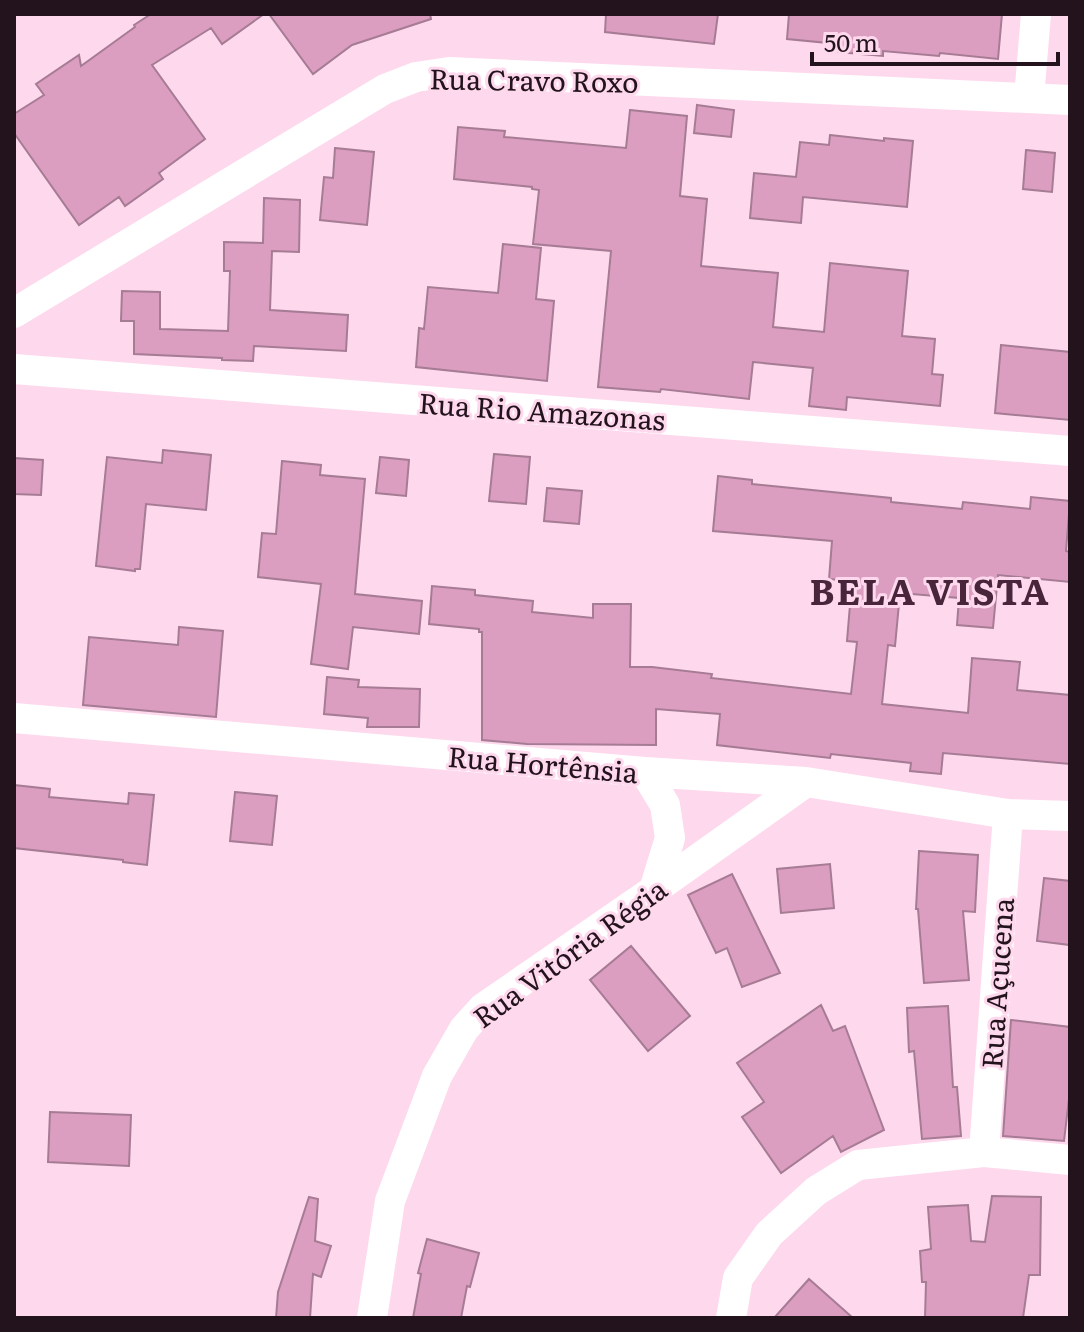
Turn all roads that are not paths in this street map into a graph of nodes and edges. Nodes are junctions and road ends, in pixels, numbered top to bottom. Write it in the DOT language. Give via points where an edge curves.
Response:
graph roads {
  1 [pos="1036,14"];
  2 [pos="1029,98"];
  3 [pos="1070,100"];
  4 [pos="14,313"];
  5 [pos="14,369"];
  6 [pos="1070,451"];
  7 [pos="14,718"];
  8 [pos="645,772"];
  9 [pos="806,782"];
  10 [pos="1008,814"];
  11 [pos="1070,816"];
  12 [pos="654,890"];
  13 [pos="984,1152"];
  14 [pos="1070,1160"];
  15 [pos="372,1318"];
  16 [pos="731,1318"];
  1 -- 2 [label="street"];
  2 -- 3 [label="street, Rua Cravo Roxo"];
  2 -- 4 [label="street, Rua Cravo Roxo" via="449,72 416,77 385,89"];
  5 -- 6 [label="street, Rua Rio Amazonas"];
  7 -- 8 [label="street, Rua Hortênsia"];
  8 -- 9 [label="street, Rua Hortênsia"];
  8 -- 12 [label="street" via="665,805 670,838"];
  9 -- 10 [label="street, Rua Hortênsia"];
  9 -- 12 [label="street, Rua Vitória Régia"];
  10 -- 11 [label="street, Rua Hortênsia"];
  10 -- 13 [label="street, Rua Açucena"];
  12 -- 15 [label="street, Rua Vitória Régia" via="483,1008 464,1029 437,1076 390,1201"];
  13 -- 14 [label="street"];
  13 -- 16 [label="street" via="858,1165 816,1191 769,1234 738,1278"];
}
